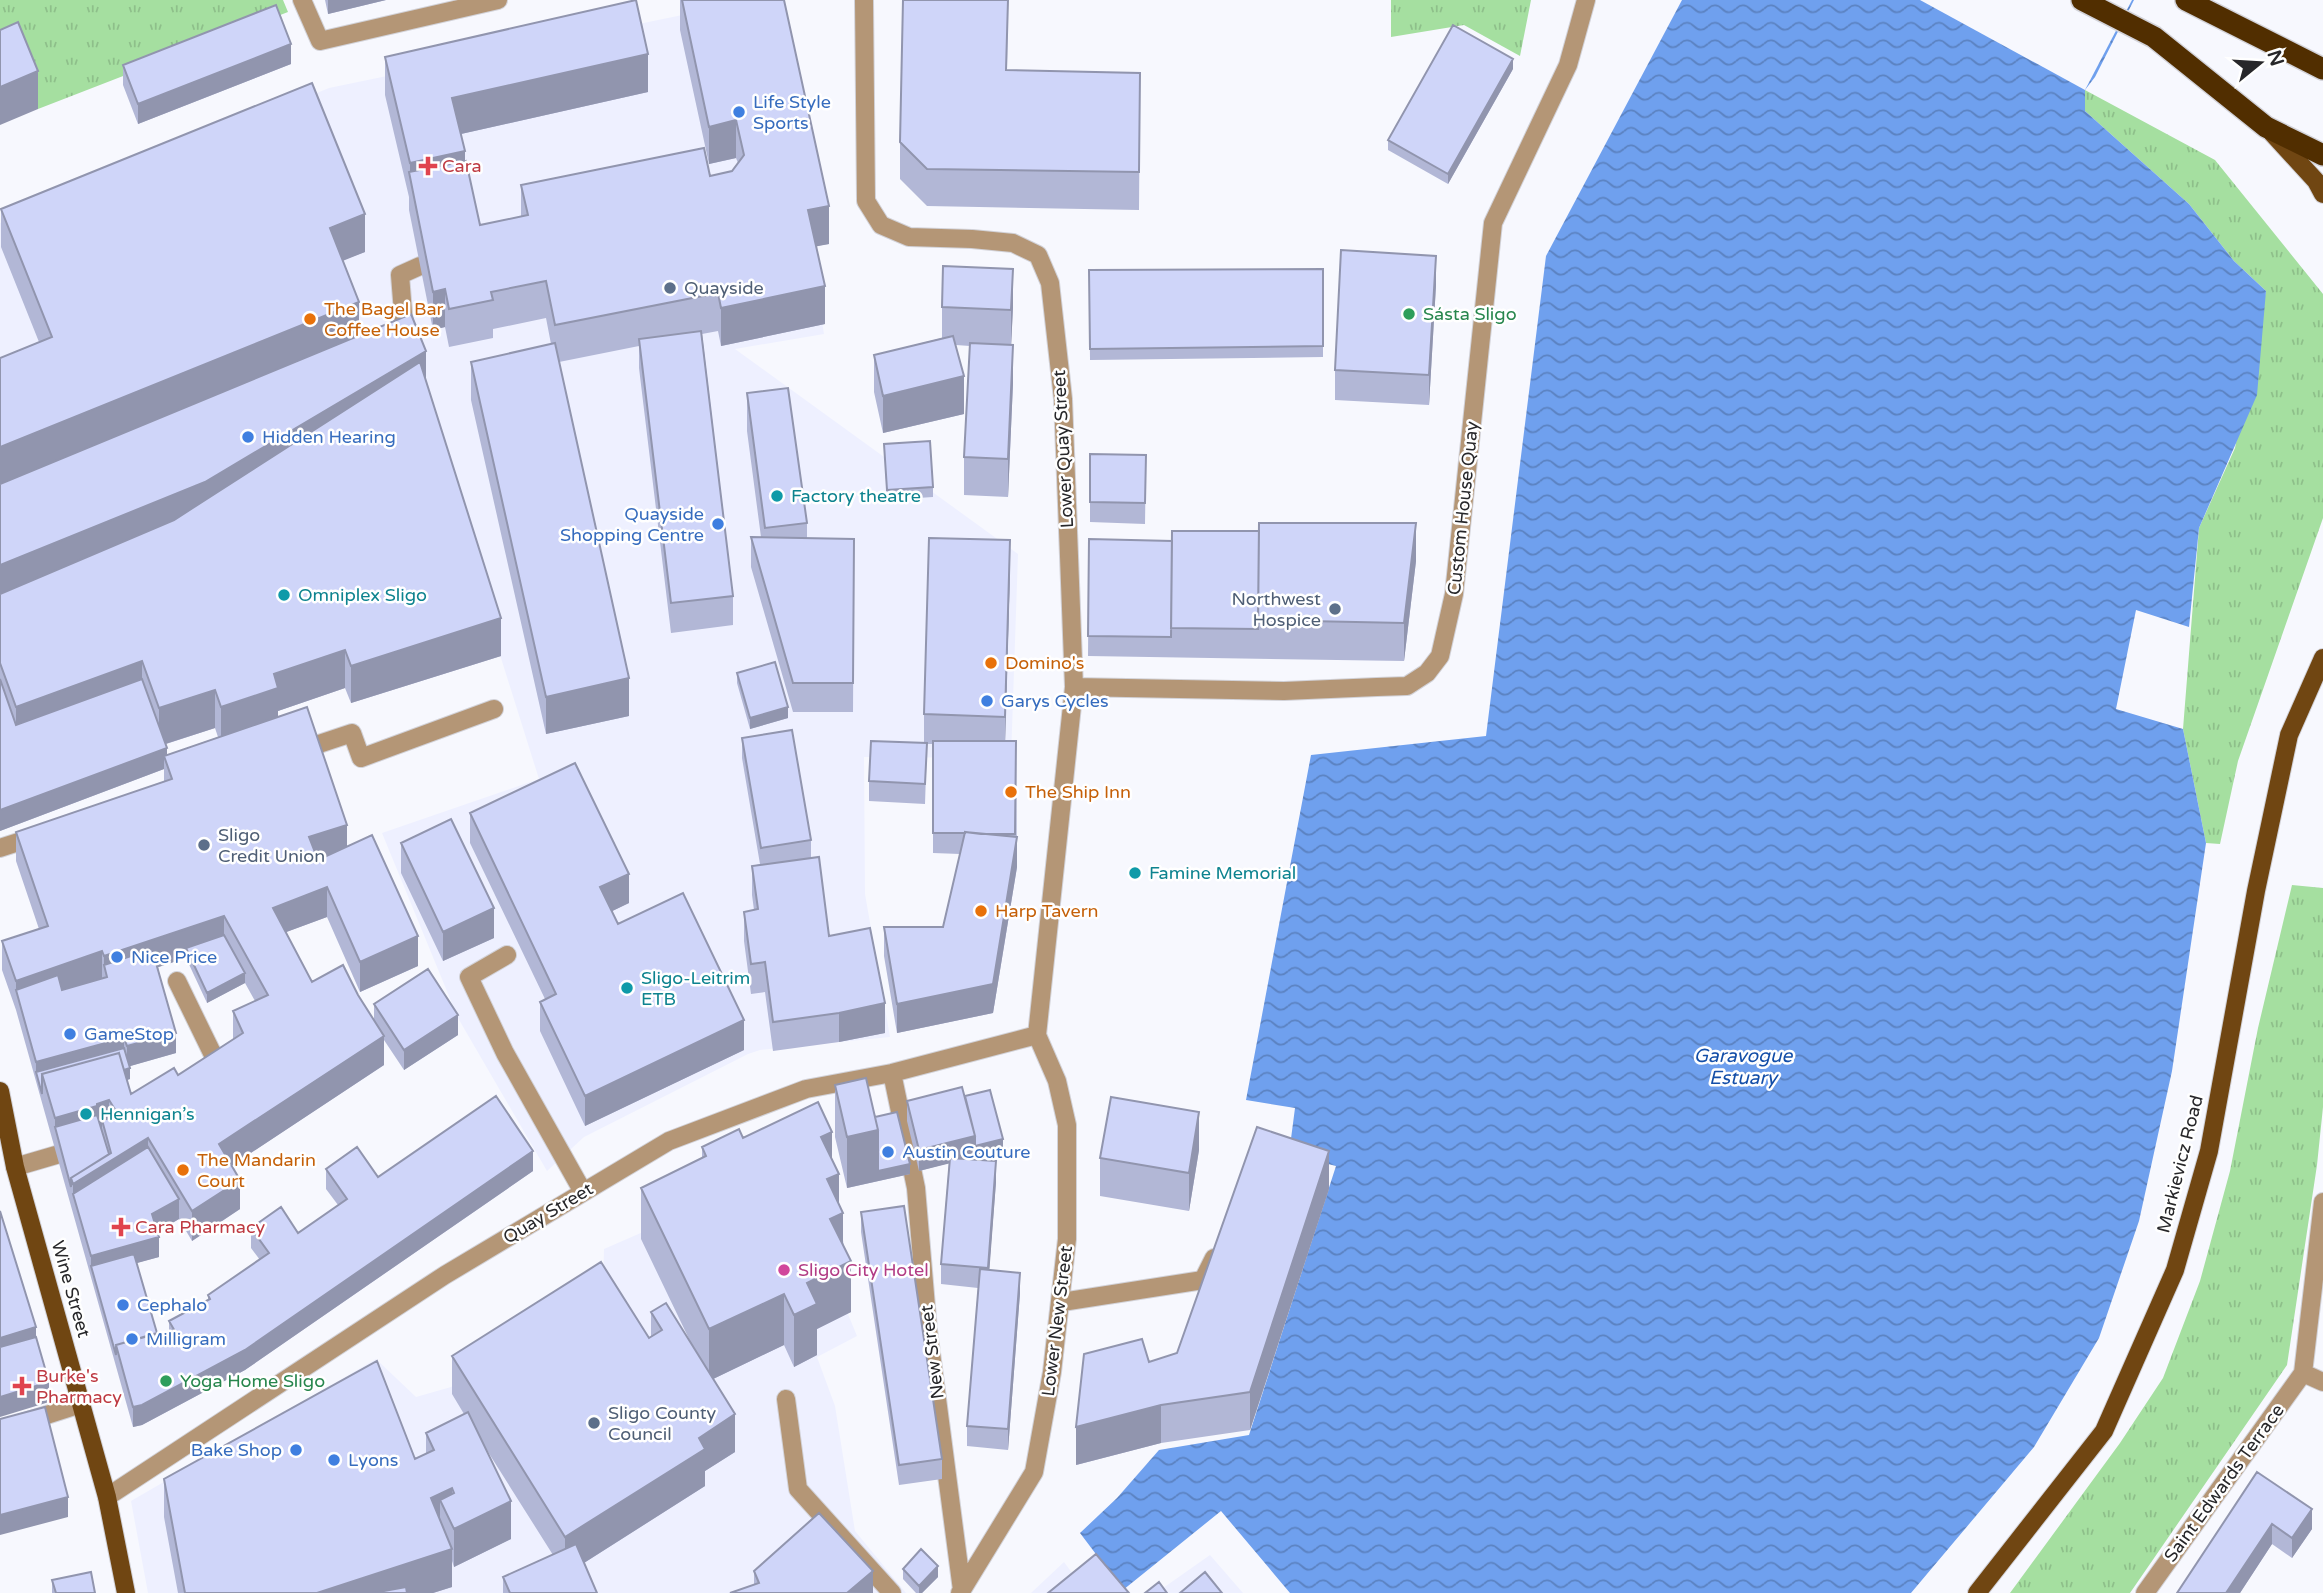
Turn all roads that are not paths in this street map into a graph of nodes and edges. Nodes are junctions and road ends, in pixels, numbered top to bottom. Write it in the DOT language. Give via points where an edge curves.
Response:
graph roads {
  1 [pos="302,0"];
  2 [pos="498,0"];
  3 [pos="864,0"];
  4 [pos="1586,0"];
  5 [pos="2082,0"];
  6 [pos="2186,0"];
  7 [pos="2323,69"];
  8 [pos="2266,127"];
  9 [pos="2323,155"];
  10 [pos="2323,194"];
  11 [pos="420,266"];
  12 [pos="380,348"];
  13 [pos="2323,658"];
  14 [pos="1074,687"];
  15 [pos="494,709"];
  16 [pos="310,747"];
  17 [pos="52,831"];
  18 [pos="0,848"];
  19 [pos="507,955"];
  20 [pos="177,981"];
  21 [pos="1037,1035"];
  22 [pos="892,1073"];
  23 [pos="196,1082"];
  24 [pos="0,1091"];
  25 [pos="56,1155"];
  26 [pos="15,1167"];
  27 [pos="583,1192"];
  28 [pos="2323,1202"];
  29 [pos="1222,1242"];
  30 [pos="1062,1302"];
  31 [pos="2303,1373"];
  32 [pos="2323,1382"];
  33 [pos="786,1399"];
  34 [pos="81,1404"];
  35 [pos="0,1430"];
  36 [pos="107,1497"];
  37 [pos="961,1592"];
  38 [pos="126,1593"];
  39 [pos="892,1593"];
  40 [pos="1977,1593"];
  41 [pos="2145,1593"];
  1 -- 2 [label="street" via="320,41"];
  3 -- 14 [label="street, Lower Quay Street" via="866,201 881,225 909,237 1013,243 1038,255 1050,283 1063,399"];
  4 -- 14 [label="street, Custom House Quay" via="1568,65 1493,223 1454,594 1440,656 1427,673 1407,686 1284,691"];
  5 -- 8 [label="highway" via="2154,37"];
  6 -- 7 [label="highway"];
  8 -- 9 [label="highway"];
  8 -- 10 [label="main road"];
  11 -- 12 [label="street" via="400,275 405,338"];
  13 -- 40 [label="main road, Markievicz Road" via="2289,735 2209,1151 2175,1270 2104,1431"];
  14 -- 21 [label="street, Lower Quay Street"];
  15 -- 16 [label="street" via="360,758 352,733"];
  17 -- 18 [label="street"];
  19 -- 27 [label="street" via="469,977 505,1053"];
  20 -- 23 [label="street" via="217,1063"];
  21 -- 22 [label="street, Quay Street"];
  21 -- 30 [label="street, Lower New Street" via="1057,1081 1067,1125"];
  22 -- 27 [label="street, Quay Street" via="806,1089 668,1141"];
  22 -- 37 [label="street, New Street" via="916,1188 928,1330"];
  24 -- 26 [label="main road, Wine Street"];
  25 -- 26 [label="street"];
  26 -- 34 [label="main road, Wine Street"];
  27 -- 36 [label="street, Quay Street" via="445,1275"];
  28 -- 31 [label="street, Saint Edwards Terrace"];
  29 -- 30 [label="street" via="1203,1280"];
  30 -- 37 [label="street, Lower New Street" via="1034,1472"];
  31 -- 32 [label="street"];
  31 -- 41 [label="street, Saint Edwards Terrace"];
  33 -- 39 [label="street" via="798,1489"];
  34 -- 35 [label="street"];
  34 -- 36 [label="main road, Wine Street"];
  36 -- 38 [label="main road, Wine Street"];
}
